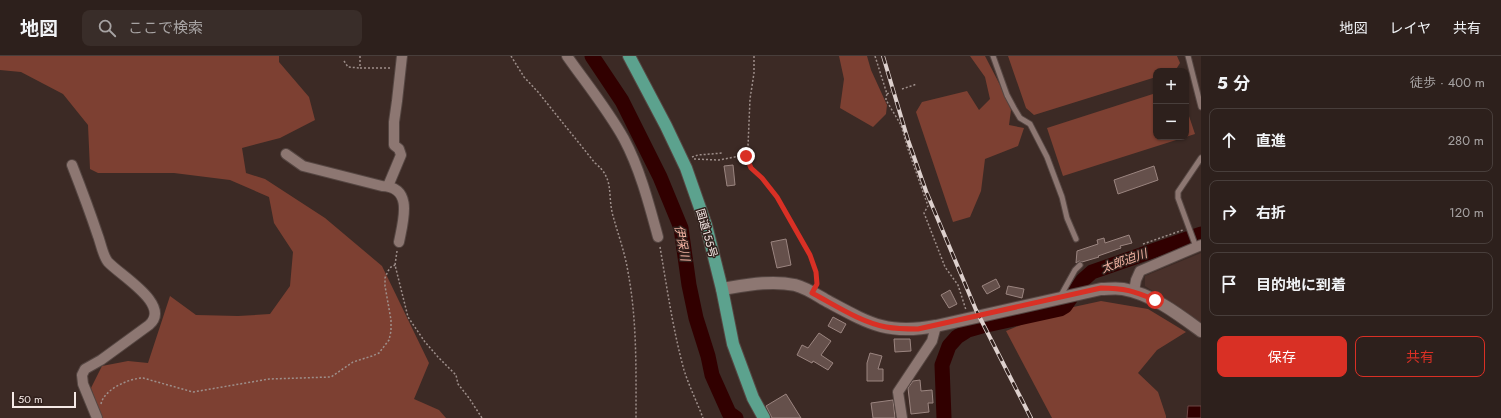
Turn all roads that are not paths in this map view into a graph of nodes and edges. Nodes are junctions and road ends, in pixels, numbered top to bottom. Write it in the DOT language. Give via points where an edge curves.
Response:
graph roads {
  1 [pos="402,56"];
  2 [pos="567,56"];
  3 [pos="629,56"];
  4 [pos="993,56"];
  5 [pos="1188,56"];
  6 [pos="1201,107"];
  7 [pos="286,154"];
  8 [pos="1201,158"];
  9 [pos="72,164"];
  10 [pos="388,186"];
  11 [pos="658,237"];
  12 [pos="1076,239"];
  13 [pos="399,242"];
  14 [pos="1197,245"];
  15 [pos="1080,265"];
  16 [pos="722,289"];
  17 [pos="1134,291"];
  18 [pos="1063,297"];
  19 [pos="936,326"];
  20 [pos="1201,331"];
  21 [pos="97,418"];
  22 [pos="764,418"];
  23 [pos="902,418"];
  1 -- 10 [label="street" via="394,122 394,145 401,155"];
  2 -- 11 [label="street" via="624,139"];
  3 -- 16 [label="highway, 国道155号" via="686,168 706,225"];
  4 -- 12 [label="lane" via="1007,95 1020,118 1030,124 1047,157"];
  5 -- 6 [label="lane"];
  7 -- 10 [label="street" via="303,166"];
  8 -- 14 [label="lane" via="1178,192 1189,229"];
  9 -- 21 [label="street" via="107,261 142,290 153,305 156,315 149,325 85,369 82,375 83,384"];
  10 -- 13 [label="street" via="397,190 404,203"];
  14 -- 17 [label="street" via="1140,272"];
  15 -- 18 [label="lane" via="1075,270"];
  16 -- 19 [label="street" via="774,282 797,286 865,321 884,327 900,330"];
  16 -- 22 [label="highway, 国道155号" via="733,344 753,398"];
  17 -- 18 [label="street" via="1101,288"];
  17 -- 20 [label="street" via="1155,300"];
  18 -- 19 [label="street"];
  19 -- 23 [label="street" via="932,341 898,392"];
}
